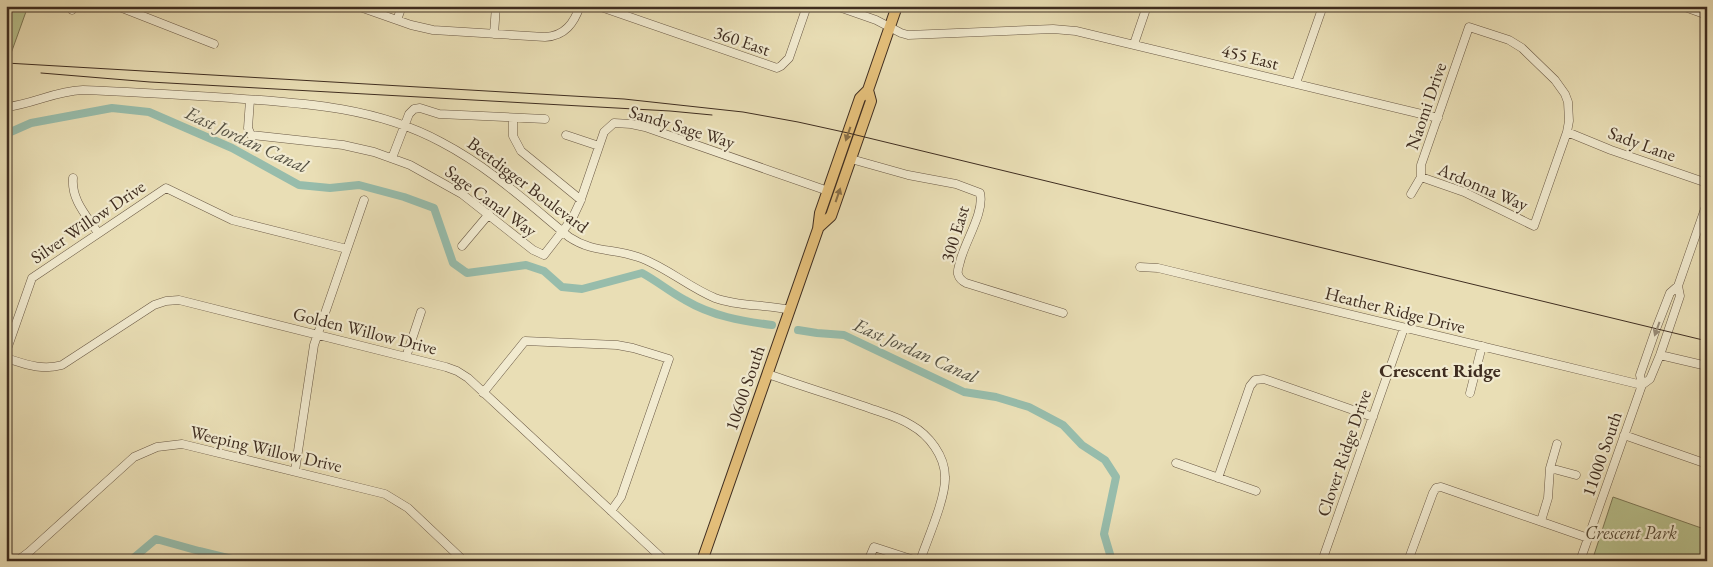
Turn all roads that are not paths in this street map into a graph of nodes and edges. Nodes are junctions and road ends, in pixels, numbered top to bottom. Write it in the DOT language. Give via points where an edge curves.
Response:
graph roads {
  1 [pos="117,6"];
  2 [pos="357,6"];
  3 [pos="402,6"];
  4 [pos="496,6"];
  5 [pos="580,6"];
  6 [pos="598,6"];
  7 [pos="807,6"];
  8 [pos="836,6"];
  9 [pos="897,6"];
  10 [pos="1147,6"];
  11 [pos="1323,6"];
  12 [pos="1682,6"];
  13 [pos="1707,15"];
  14 [pos="397,20"];
  15 [pos="890,28"];
  16 [pos="494,34"];
  17 [pos="214,44"];
  18 [pos="1134,44"];
  19 [pos="1296,84"];
  20 [pos="868,90"];
  21 [pos="250,100"];
  22 [pos="6,107"];
  23 [pos="513,118"];
  24 [pos="1438,118"];
  25 [pos="545,119"];
  26 [pos="404,126"];
  27 [pos="1567,132"];
  28 [pos="566,135"];
  29 [pos="599,146"];
  30 [pos="392,158"];
  31 [pos="850,159"];
  32 [pos="1421,177"];
  33 [pos="73,178"];
  34 [pos="1707,183"];
  35 [pos="828,191"];
  36 [pos="1411,194"];
  37 [pos="364,200"];
  38 [pos="581,200"];
  39 [pos="1707,203"];
  40 [pos="489,214"];
  41 [pos="819,227"];
  42 [pos="563,232"];
  43 [pos="98,233"];
  44 [pos="462,246"];
  45 [pos="347,249"];
  46 [pos="544,255"];
  47 [pos="1140,267"];
  48 [pos="1678,286"];
  49 [pos="790,310"];
  50 [pos="421,312"];
  51 [pos="1063,313"];
  52 [pos="1404,328"];
  53 [pos="317,334"];
  54 [pos="1482,346"];
  55 [pos="6,352"];
  56 [pos="1660,355"];
  57 [pos="406,357"];
  58 [pos="6,358"];
  59 [pos="1707,366"];
  60 [pos="768,374"];
  61 [pos="1642,385"];
  62 [pos="483,393"];
  63 [pos="1470,393"];
  64 [pos="1373,417"];
  65 [pos="1624,435"];
  66 [pos="1557,444"];
  67 [pos="1176,463"];
  68 [pos="1707,464"];
  69 [pos="1550,468"];
  70 [pos="295,471"];
  71 [pos="1576,475"];
  72 [pos="1218,478"];
  73 [pos="1256,491"];
  74 [pos="611,511"];
  75 [pos="1541,521"];
  76 [pos="1588,538"];
  77 [pos="16,561"];
  78 [pos="464,561"];
  79 [pos="665,561"];
  80 [pos="702,561"];
  81 [pos="868,561"];
  82 [pos="918,561"];
  83 [pos="1322,561"];
  84 [pos="1408,561"];
  85 [pos="1580,561"];
  1 -- 17 [label="street"];
  2 -- 14 [label="street"];
  3 -- 14 [label="street"];
  4 -- 16 [label="street"];
  5 -- 16 [label="street" via="569,27 558,35"];
  6 -- 7 [label="street, 360 East" via="772,67 781,66 789,58"];
  8 -- 15 [label="street, 455 East"];
  9 -- 15 [label="main road, 10600 South"];
  10 -- 18 [label="street"];
  11 -- 19 [label="street"];
  12 -- 13 [label="street"];
  14 -- 16 [label="street" via="433,30"];
  15 -- 18 [label="street, 455 East" via="908,35 1053,29"];
  15 -- 20 [label="main road, 10600 South"];
  18 -- 19 [label="street, 455 East"];
  19 -- 24 [label="street, 455 East"];
  20 -- 31 [label="main road, 10600 South" via="871,101"];
  20 -- 35 [label="main road, 10600 South, one-way" via="860,98"];
  21 -- 22 [label="street, Beetdigger Boulevard" via="74,90"];
  21 -- 26 [label="street, Beetdigger Boulevard" via="329,106"];
  21 -- 30 [label="street, Sage Canal Way" via="248,128 251,135 328,142"];
  23 -- 25 [label="street"];
  23 -- 26 [label="street" via="439,114 417,108 410,112"];
  23 -- 38 [label="street" via="513,136 521,152"];
  24 -- 27 [label="street, Naomi Drive" via="1469,27 1509,40 1522,48 1555,80 1568,102"];
  24 -- 32 [label="street, Naomi Drive" via="1421,165"];
  26 -- 30 [label="street"];
  26 -- 42 [label="street, Beetdigger Boulevard" via="471,159"];
  27 -- 32 [label="street, Ardonna Way" via="1534,226 1464,192"];
  27 -- 34 [label="street, Sady Lane"];
  28 -- 29 [label="street"];
  29 -- 35 [label="street, Sandy Sage Way" via="609,126 631,124"];
  29 -- 38 [label="street, Sandy Sage Way"];
  30 -- 40 [label="street, Sage Canal Way" via="437,179"];
  41 -- 31 [label="main road, 10600 South, one-way" via="831,216"];
  31 -- 51 [label="street, 300 East" via="956,184 980,193 977,217 961,258 960,279"];
  32 -- 36 [label="street, Naomi Drive"];
  33 -- 43 [label="street" via="75,198"];
  35 -- 41 [label="main road, 10600 South"];
  37 -- 45 [label="street"];
  38 -- 42 [label="street, Sandy Sage Way"];
  39 -- 48 [label="street, 11000 South"];
  40 -- 44 [label="street"];
  40 -- 46 [label="street, Sage Canal Way" via="533,250"];
  41 -- 49 [label="main road, 10600 South"];
  42 -- 46 [label="street, Sandy Sage Way"];
  42 -- 49 [label="street, Beetdigger Boulevard" via="588,247 629,254 651,262 721,300"];
  43 -- 45 [label="street, Silver Willow Drive" via="166,188 232,220"];
  43 -- 55 [label="street, Silver Willow Drive" via="32,278"];
  45 -- 53 [label="street"];
  47 -- 52 [label="street, Heather Ridge Drive" via="1158,268"];
  48 -- 56 [label="street, 11000 South" via="1680,296"];
  48 -- 61 [label="street, 11000 South, one-way" via="1670,292 1656,328 1640,375"];
  49 -- 60 [label="main road, 10600 South"];
  50 -- 57 [label="street"];
  52 -- 54 [label="street, Heather Ridge Drive"];
  52 -- 64 [label="street, Clover Ridge Drive"];
  53 -- 57 [label="street, Golden Willow Drive"];
  53 -- 58 [label="street, Golden Willow Drive" via="173,300 154,305 62,365 42,368"];
  53 -- 70 [label="street"];
  54 -- 61 [label="street, Heather Ridge Drive"];
  54 -- 63 [label="street"];
  56 -- 59 [label="street"];
  56 -- 61 [label="street, 11000 South" via="1650,379"];
  57 -- 62 [label="street, Golden Willow Drive" via="457,371"];
  60 -- 80 [label="main road, 10600 South"];
  60 -- 82 [label="street" via="902,420 928,438 944,466 945,485"];
  61 -- 65 [label="street, 11000 South"];
  62 -- 74 [label="street, Golden Willow Drive"];
  62 -- 74 [label="street" via="525,341 617,344 669,358 621,497"];
  64 -- 72 [label="street" via="1264,380 1255,380 1250,386"];
  64 -- 83 [label="street, Clover Ridge Drive"];
  65 -- 68 [label="street"];
  65 -- 76 [label="street, 11000 South"];
  66 -- 69 [label="street"];
  67 -- 72 [label="street"];
  69 -- 71 [label="street"];
  69 -- 75 [label="street" via="1549,492"];
  70 -- 77 [label="street, Weeping Willow Drive" via="190,445 157,446 128,463"];
  70 -- 78 [label="street, Weeping Willow Drive" via="391,497 408,508"];
  72 -- 73 [label="street"];
  74 -- 79 [label="street, Golden Willow Drive"];
  75 -- 76 [label="street"];
  75 -- 84 [label="street" via="1447,487 1439,487 1433,492"];
  76 -- 85 [label="street, 11000 South"];
  81 -- 82 [label="street" via="874,547"];
}
